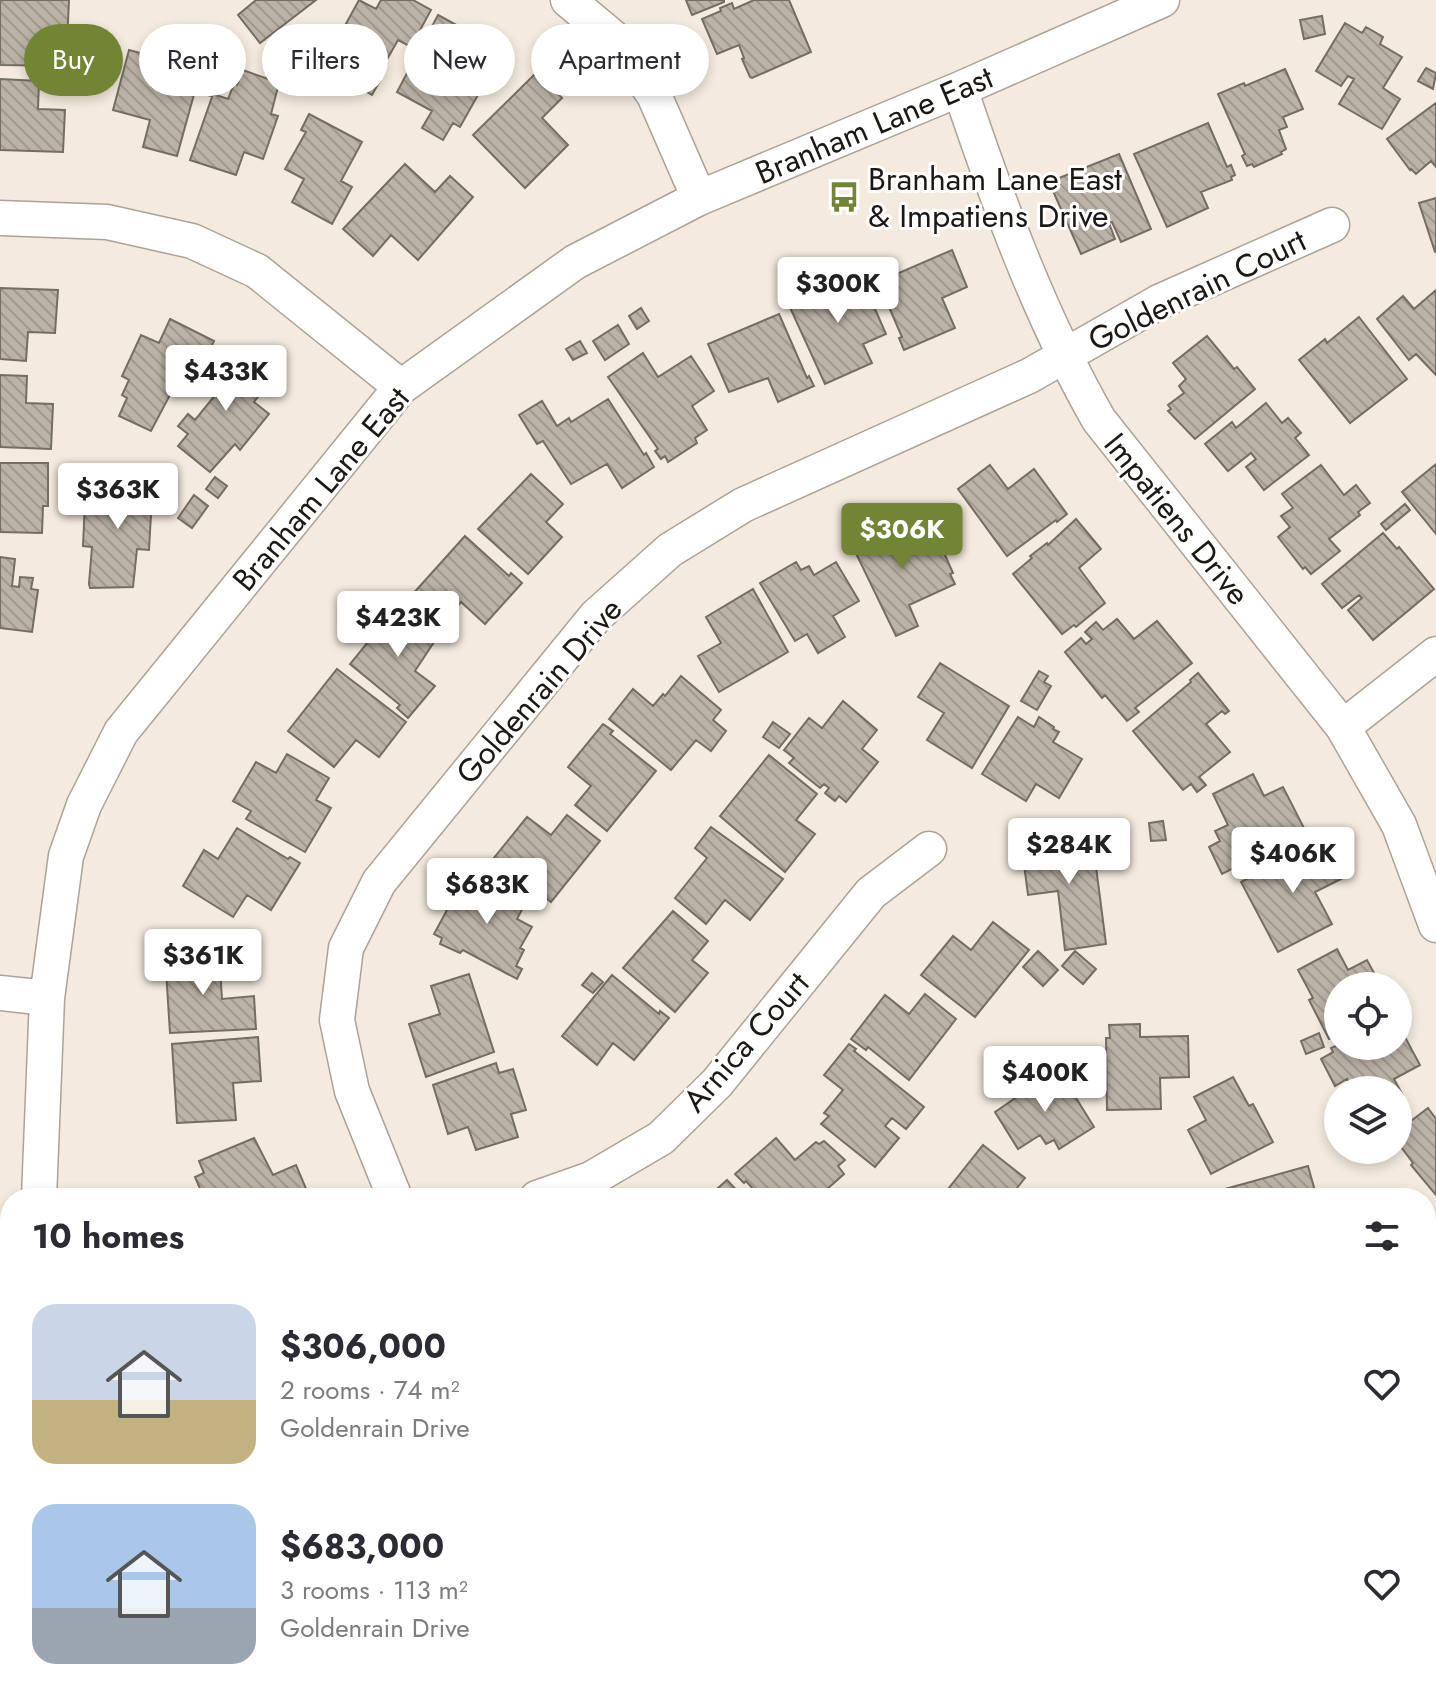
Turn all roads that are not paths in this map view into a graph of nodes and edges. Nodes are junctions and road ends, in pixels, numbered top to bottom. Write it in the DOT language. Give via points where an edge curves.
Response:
graph roads {
  1 [pos="568,0"];
  2 [pos="1162,0"];
  3 [pos="960,89"];
  4 [pos="699,198"];
  5 [pos="0,218"];
  6 [pos="1332,225"];
  7 [pos="1063,357"];
  8 [pos="401,387"];
  9 [pos="1436,654"];
  10 [pos="1343,727"];
  11 [pos="929,849"];
  12 [pos="1436,925"];
  13 [pos="0,993"];
  14 [pos="47,998"];
  15 [pos="39,1188"];
  16 [pos="391,1188"];
  17 [pos="565,1188"];
  1 -- 4 [label="street" via="616,40 654,95"];
  2 -- 3 [label="street, Branham Lane East"];
  3 -- 4 [label="street, Branham Lane East"];
  3 -- 7 [label="street, Impatiens Drive"];
  4 -- 8 [label="street, Branham Lane East" via="575,262"];
  5 -- 8 [label="street" via="107,222 192,241 257,271"];
  6 -- 7 [label="street, Goldenrain Court" via="1159,302"];
  7 -- 10 [label="street, Impatiens Drive" via="1099,420"];
  7 -- 16 [label="street, Goldenrain Drive" via="743,505 670,550 596,616 379,882 346,948 337,1020 352,1091"];
  8 -- 14 [label="street, Branham Lane East" via="121,732 84,805 66,856"];
  9 -- 10 [label="street"];
  10 -- 12 [label="street, Impatiens Drive" via="1399,825"];
  11 -- 17 [label="street, Arnica Court" via="871,893 717,1083 661,1138"];
  13 -- 14 [label="street"];
  14 -- 15 [label="street, Branham Lane East"];
}
